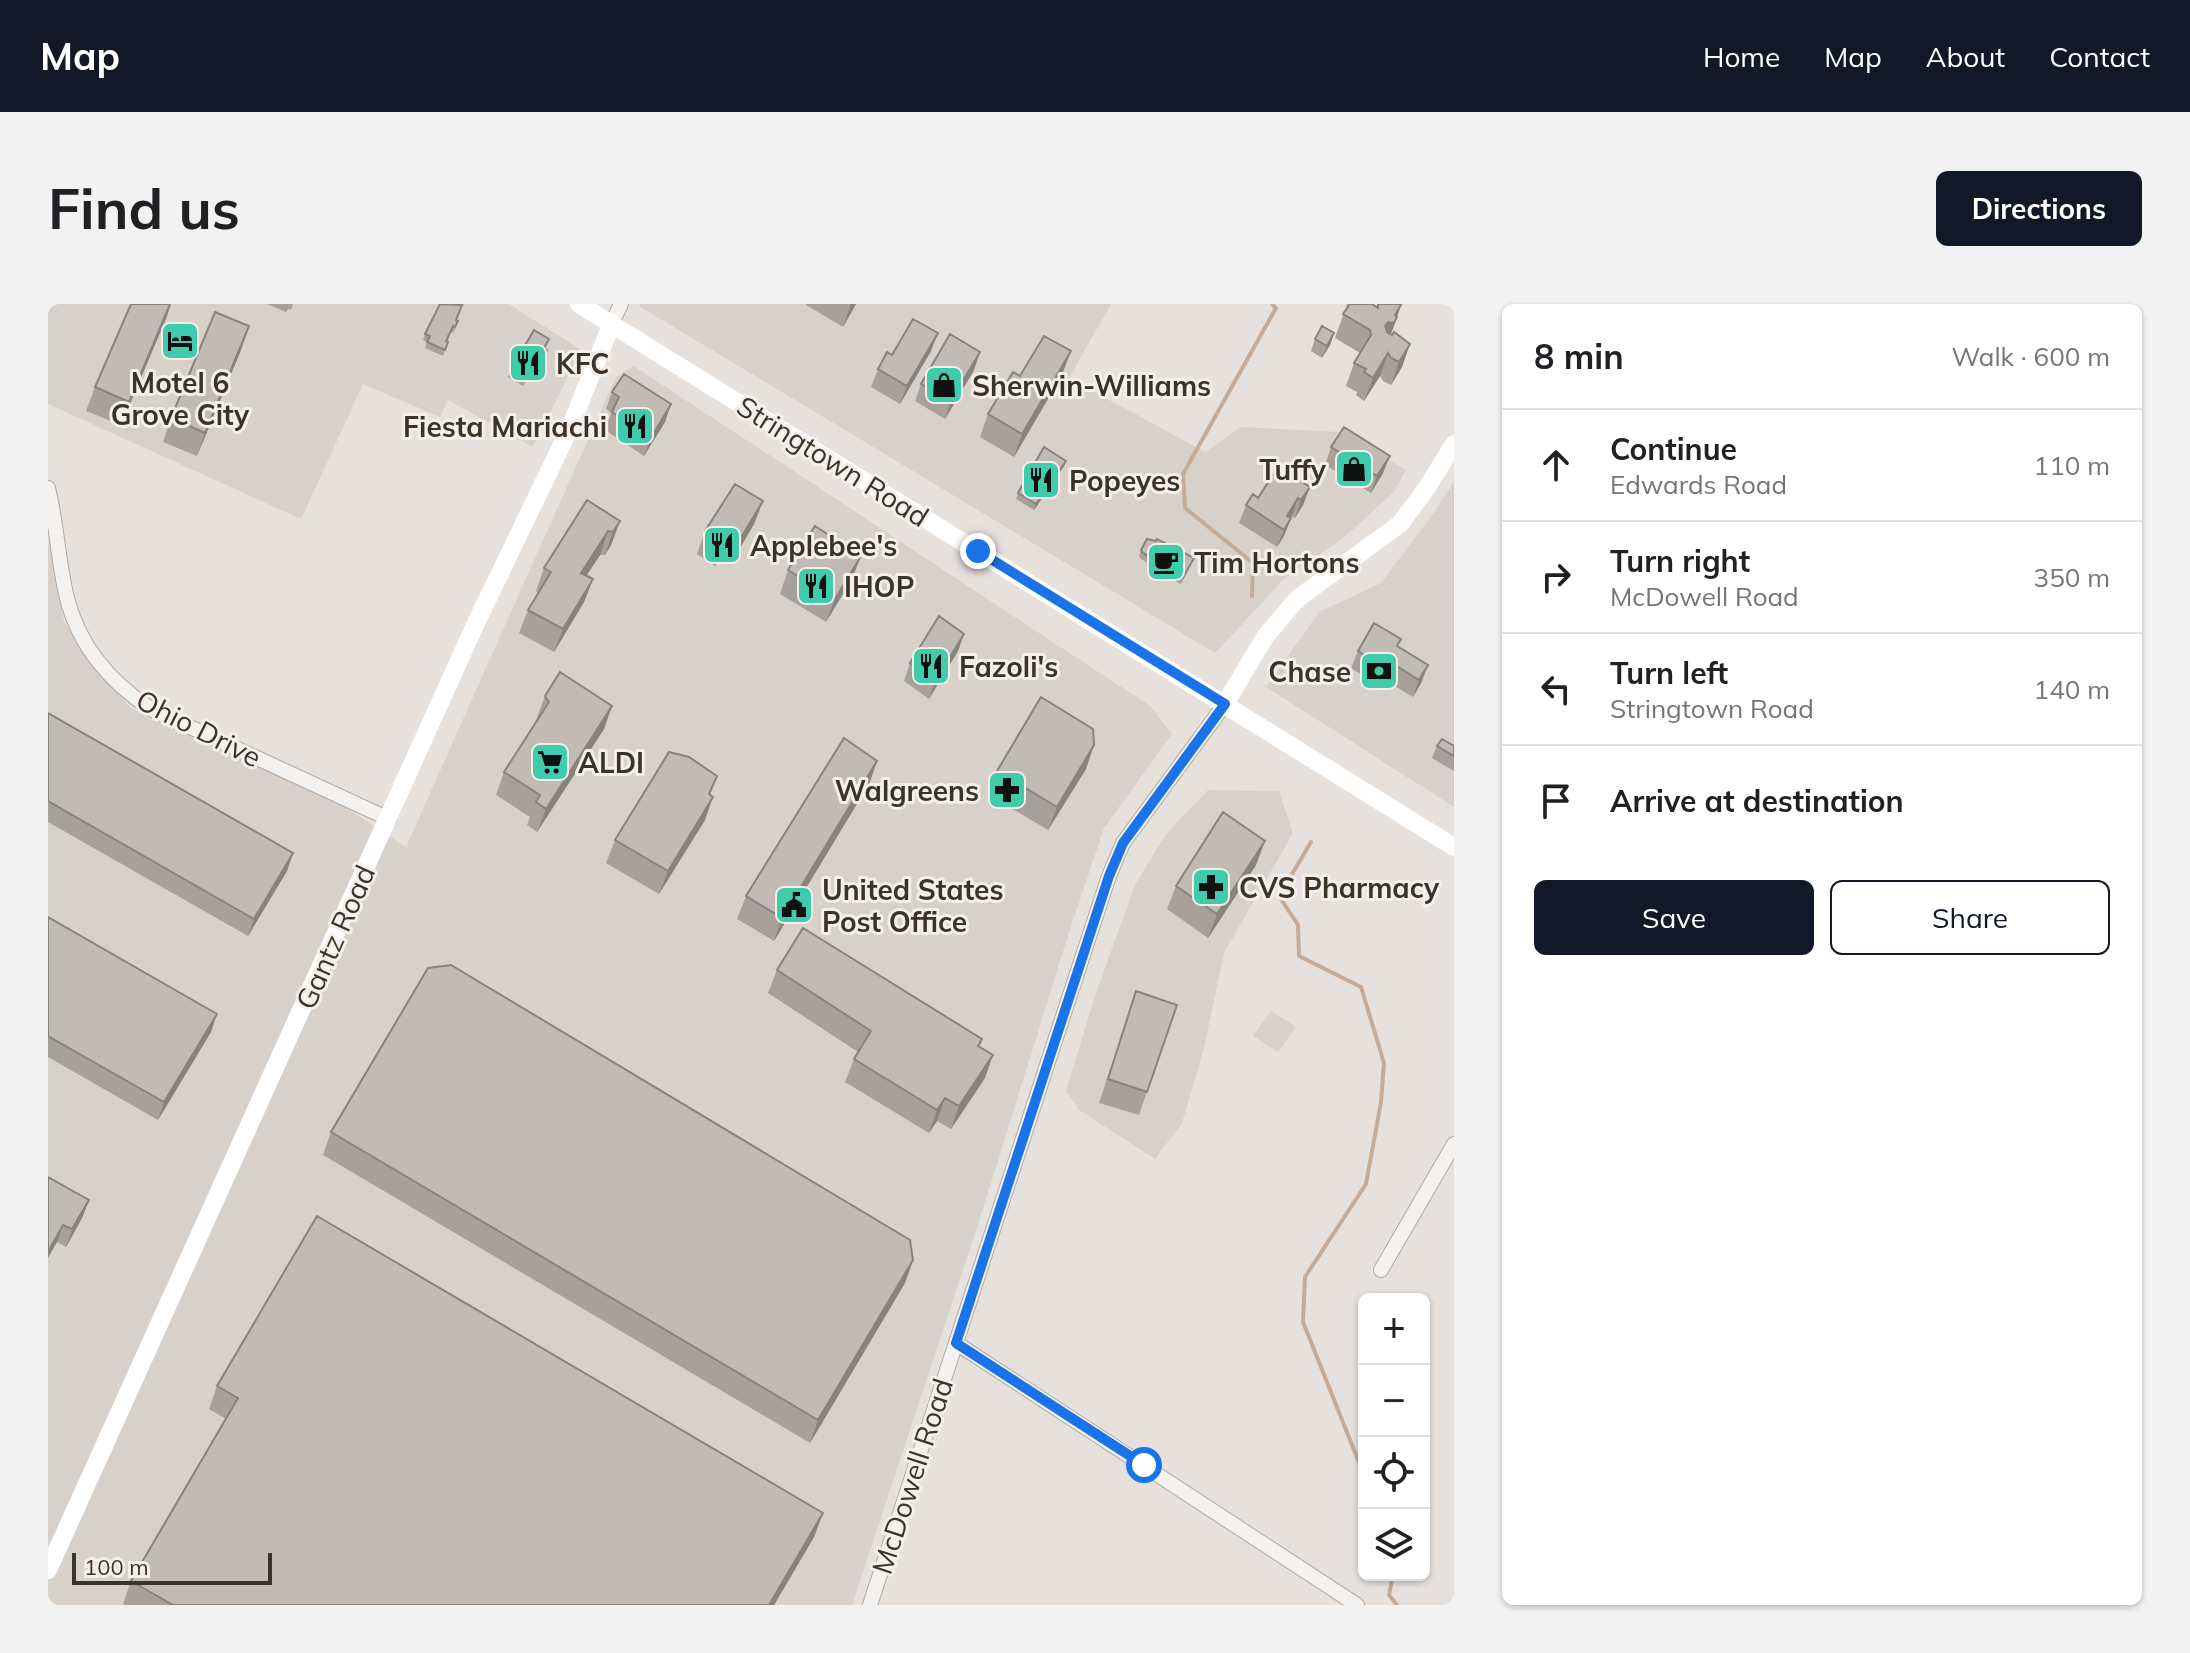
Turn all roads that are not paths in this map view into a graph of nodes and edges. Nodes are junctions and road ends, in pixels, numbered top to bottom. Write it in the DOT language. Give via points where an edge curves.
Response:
graph roads {
  1 [pos="579,304"];
  2 [pos="621,304"];
  3 [pos="612,323"];
  4 [pos="1454,444"];
  5 [pos="48,488"];
  6 [pos="1225,704"];
  7 [pos="389,819"];
  8 [pos="1454,847"];
  9 [pos="1454,1144"];
  10 [pos="1381,1270"];
  11 [pos="956,1343"];
  12 [pos="48,1570"];
  13 [pos="870,1605"];
  14 [pos="1357,1605"];
  1 -- 3 [label="main road, Stringtown Road"];
  2 -- 3 [label="street, Gantz Road"];
  3 -- 6 [label="main road, Stringtown Road"];
  3 -- 7 [label="main road, Gantz Road" via="569,430"];
  4 -- 6 [label="main road, McDowell Road" via="1400,524 1297,599 1265,637"];
  5 -- 7 [label="street, Ohio Drive" via="73,617 83,641 116,683 151,709"];
  6 -- 8 [label="main road, Stringtown Road"];
  6 -- 11 [label="street, McDowell Road" via="1123,843"];
  7 -- 12 [label="main road, Gantz Road"];
  9 -- 10 [label="street"];
  11 -- 13 [label="street, McDowell Road"];
  11 -- 14 [label="street"];
}
